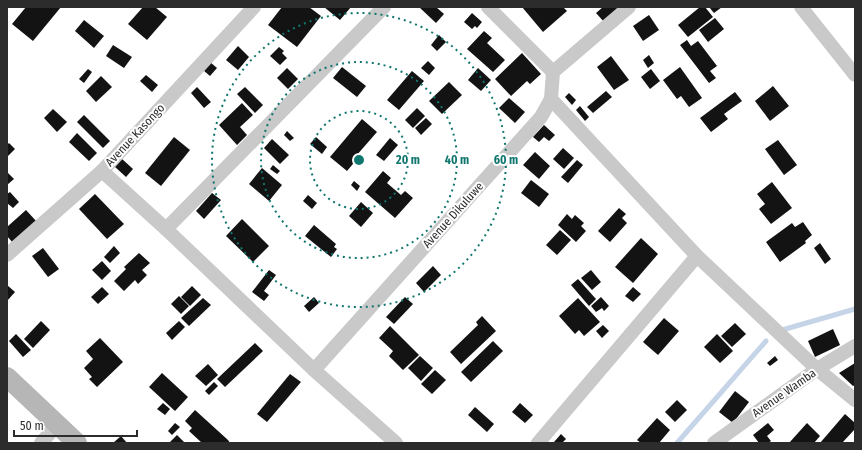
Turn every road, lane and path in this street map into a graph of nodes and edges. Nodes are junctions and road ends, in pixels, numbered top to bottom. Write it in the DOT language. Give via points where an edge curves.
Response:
graph roads {
  1 [pos="254,7"];
  2 [pos="384,7"];
  3 [pos="488,7"];
  4 [pos="629,7"];
  5 [pos="801,7"];
  6 [pos="553,72"];
  7 [pos="855,75"];
  8 [pos="551,99"];
  9 [pos="102,171"];
  10 [pos="166,229"];
  11 [pos="7,255"];
  12 [pos="697,256"];
  13 [pos="855,346"];
  14 [pos="817,369"];
  15 [pos="314,370"];
  16 [pos="7,377"];
  17 [pos="855,400"];
  18 [pos="57,425"];
  19 [pos="542,441"];
  20 [pos="41,443"];
  21 [pos="77,443"];
  22 [pos="396,443"];
  23 [pos="714,443"];
  1 -- 9 [label="street, Avenue Kasongo"];
  2 -- 10 [label="street"];
  3 -- 6 [label="street"];
  4 -- 6 [label="street"];
  5 -- 7 [label="street"];
  6 -- 8 [label="street, Avenue Dikuluwe"];
  8 -- 12 [label="street"];
  8 -- 15 [label="street, Avenue Dikuluwe" via="541,117"];
  9 -- 10 [label="street"];
  9 -- 11 [label="street, Avenue Kasongo"];
  10 -- 15 [label="street"];
  12 -- 14 [label="street"];
  12 -- 19 [label="street"];
  13 -- 14 [label="street, Avenue Wamba"];
  14 -- 17 [label="street"];
  14 -- 23 [label="street, Avenue Wamba"];
  15 -- 22 [label="street"];
  16 -- 18 [label="main road"];
  18 -- 20 [label="street"];
  18 -- 21 [label="main road"];
}
